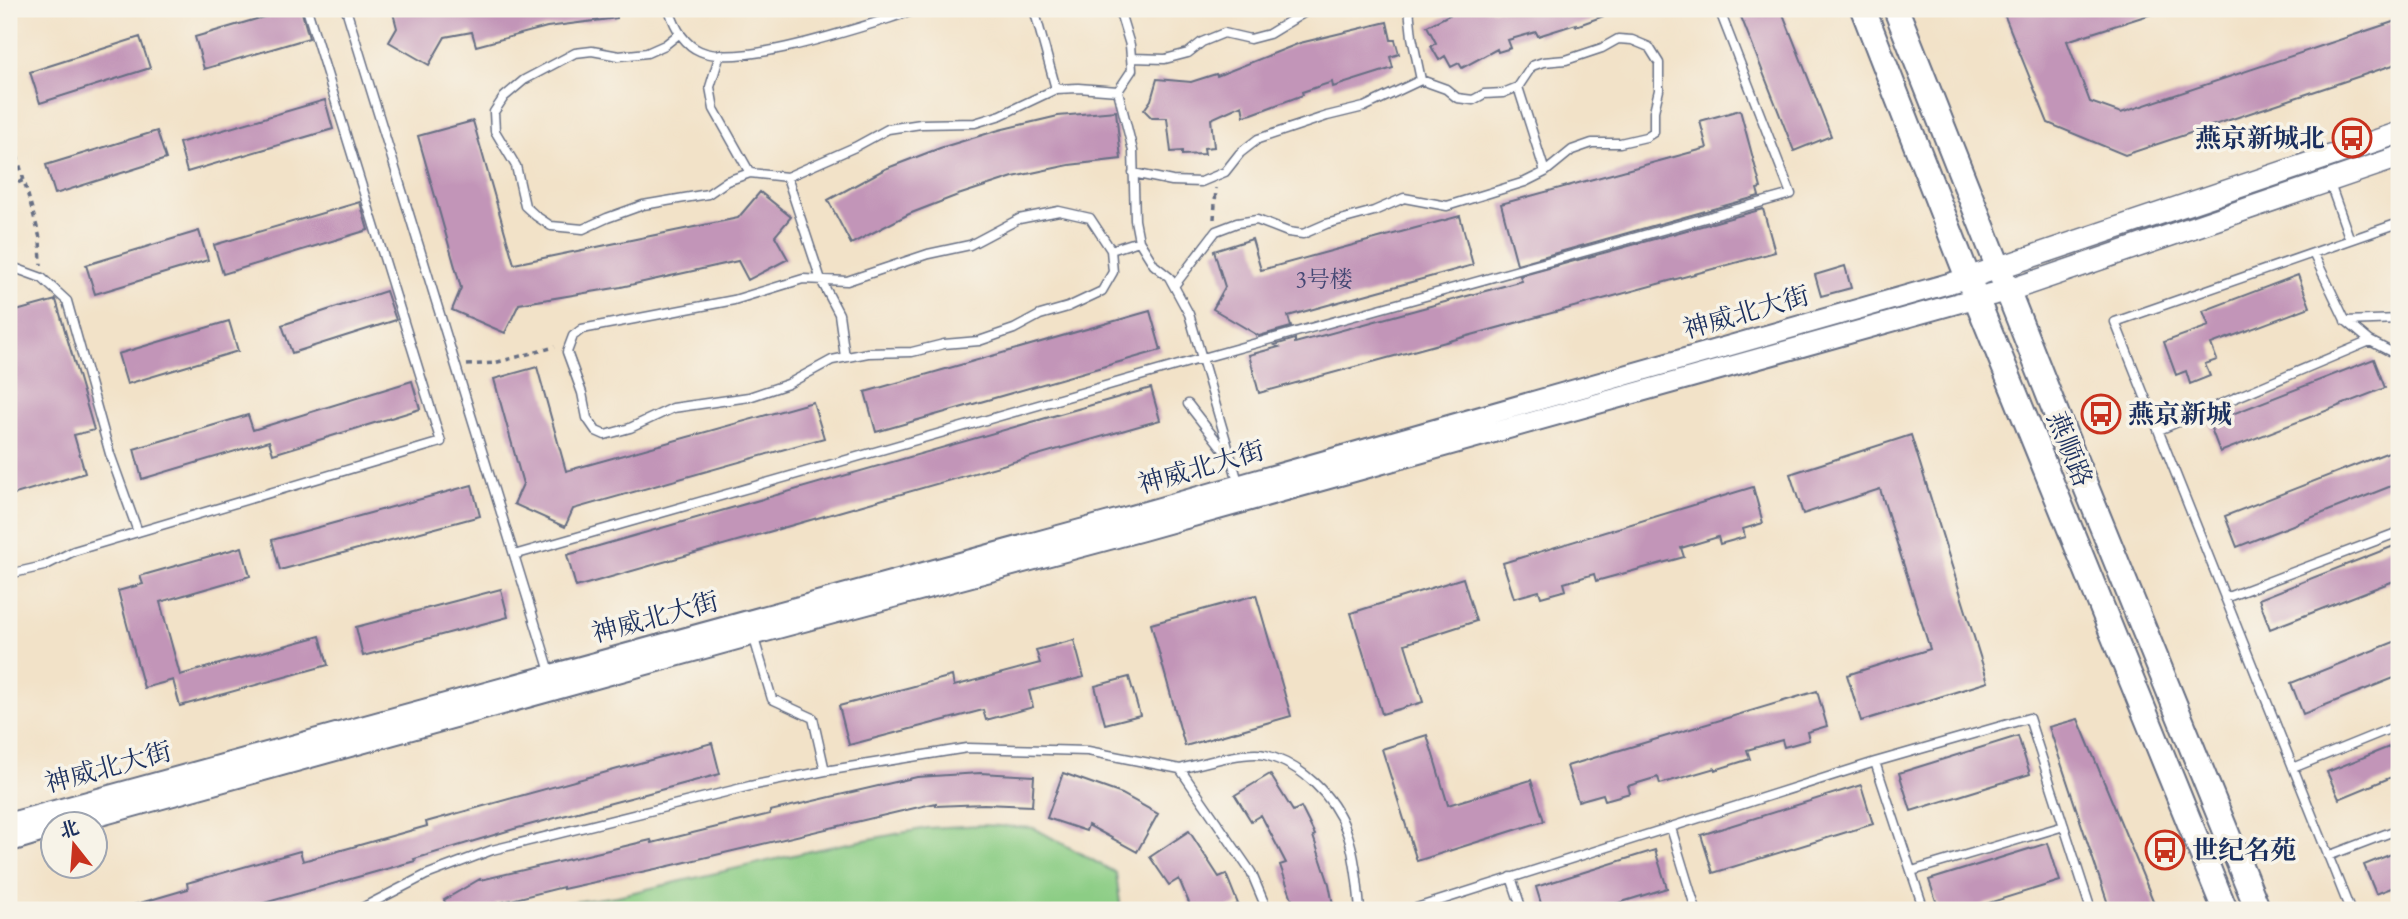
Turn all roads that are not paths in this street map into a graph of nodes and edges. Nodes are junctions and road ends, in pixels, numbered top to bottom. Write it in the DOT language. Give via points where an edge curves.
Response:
graph roads {
  1 [pos="307,9"];
  2 [pos="346,9"];
  3 [pos="669,9"];
  4 [pos="920,9"];
  5 [pos="1034,9"];
  6 [pos="1119,9"];
  7 [pos="1310,9"];
  8 [pos="1409,9"];
  9 [pos="1719,9"];
  10 [pos="1863,9"];
  11 [pos="1896,9"];
  12 [pos="680,33"];
  13 [pos="720,54"];
  14 [pos="1132,58"];
  15 [pos="1422,80"];
  16 [pos="1518,88"];
  17 [pos="1056,89"];
  18 [pos="1118,91"];
  19 [pos="2399,133"];
  20 [pos="2399,157"];
  21 [pos="1545,172"];
  22 [pos="750,173"];
  23 [pos="1133,173"];
  24 [pos="787,177"];
  25 [pos="2329,181"];
  26 [pos="2399,223"];
  27 [pos="2350,240"];
  28 [pos="1139,242"];
  29 [pos="1111,250"];
  30 [pos="2313,253"];
  31 [pos="9,266"];
  32 [pos="821,280"];
  33 [pos="2003,280"];
  34 [pos="1174,286"];
  35 [pos="1972,288"];
  36 [pos="2399,319"];
  37 [pos="2345,321"];
  38 [pos="2370,341"];
  39 [pos="2399,356"];
  40 [pos="845,357"];
  41 [pos="1203,358"];
  42 [pos="1188,404"];
  43 [pos="2159,430"];
  44 [pos="1232,460"];
  45 [pos="1239,485"];
  46 [pos="138,532"];
  47 [pos="2399,532"];
  48 [pos="514,555"];
  49 [pos="9,574"];
  50 [pos="2225,598"];
  51 [pos="752,635"];
  52 [pos="551,675"];
  53 [pos="2399,725"];
  54 [pos="1875,762"];
  55 [pos="2293,768"];
  56 [pos="1180,769"];
  57 [pos="825,771"];
  58 [pos="108,813"];
  59 [pos="9,823"];
  60 [pos="2064,826"];
  61 [pos="1671,828"];
  62 [pos="2399,829"];
  63 [pos="38,834"];
  64 [pos="9,842"];
  65 [pos="1987,849"];
  66 [pos="2328,856"];
  67 [pos="1912,871"];
  68 [pos="1511,877"];
  69 [pos="358,910"];
  70 [pos="1267,910"];
  71 [pos="1360,910"];
  72 [pos="1410,910"];
  73 [pos="1522,910"];
  74 [pos="1696,910"];
  75 [pos="1924,910"];
  76 [pos="2091,910"];
  77 [pos="2225,910"];
  78 [pos="2258,910"];
  79 [pos="2350,910"];
  1 -- 46 [label="lane" via="441,442"];
  2 -- 48 [label="lane"];
  3 -- 12 [label="lane"];
  4 -- 13 [label="lane" via="754,54"];
  5 -- 17 [label="lane"];
  6 -- 14 [label="lane"];
  7 -- 14 [label="lane" via="1250,40 1224,33 1188,53 1165,59"];
  8 -- 15 [label="lane"];
  9 -- 41 [label="lane" via="1791,194"];
  10 -- 35 [label="main road, 燕顺路"];
  11 -- 33 [label="main road, 燕顺路"];
  12 -- 13 [label="lane" via="701,52"];
  12 -- 22 [label="lane" via="647,52 619,57 592,51 575,53 524,80 504,97 494,112 495,131 516,166 525,206 551,226 583,229 643,205 708,194"];
  13 -- 22 [label="lane" via="710,87 714,109"];
  14 -- 18 [label="lane" via="1132,70"];
  15 -- 16 [label="lane" via="1457,98 1472,100"];
  15 -- 23 [label="lane" via="1364,107 1258,139 1226,172 1201,182"];
  16 -- 21 [label="lane"];
  16 -- 21 [label="lane" via="1532,66 1566,60 1618,39 1649,47 1659,63 1654,132 1572,150"];
  17 -- 18 [label="lane"];
  17 -- 24 [label="lane" via="1001,116 975,123 888,129"];
  18 -- 23 [label="lane" via="1133,150"];
  19 -- 33 [label="main road, 神威北大街"];
  20 -- 25 [label="main road, 神威北大街"];
  21 -- 34 [label="lane" via="1447,206 1404,198 1303,234 1257,220 1237,223 1216,231"];
  22 -- 24 [label="lane"];
  23 -- 28 [label="lane"];
  24 -- 32 [label="lane"];
  25 -- 27 [label="lane"];
  25 -- 33 [label="main road, 神威北大街"];
  26 -- 27 [label="lane"];
  27 -- 30 [label="lane"];
  28 -- 29 [label="lane"];
  28 -- 34 [label="lane"];
  29 -- 32 [label="lane" via="1090,218 1059,211 1019,219 970,245 847,281"];
  29 -- 40 [label="lane" via="1113,272 1102,291 1069,307 979,341"];
  30 -- 37 [label="lane"];
  30 -- 43 [label="lane" via="2115,322"];
  31 -- 46 [label="lane" via="41,278 67,301 110,454"];
  32 -- 40 [label="lane" via="839,314"];
  32 -- 40 [label="lane" via="803,279 734,300 582,329 573,336 567,352 587,418 605,435 673,408 750,397"];
  33 -- 35 [label="main road, 神威北大街"];
  33 -- 78 [label="main road, 燕顺路"];
  34 -- 41 [label="lane"];
  35 -- 45 [label="street, 神威北大街"];
  35 -- 51 [label="street, 神威北大街" via="1141,531"];
  35 -- 77 [label="main road, 燕顺路"];
  36 -- 37 [label="lane"];
  37 -- 38 [label="lane"];
  38 -- 39 [label="lane"];
  38 -- 43 [label="lane"];
  41 -- 44 [label="lane"];
  41 -- 48 [label="lane"];
  42 -- 44 [label="lane"];
  43 -- 50 [label="lane"];
  44 -- 45 [label="lane"];
  45 -- 52 [label="street, 神威北大街"];
  46 -- 49 [label="lane"];
  47 -- 50 [label="lane"];
  48 -- 52 [label="lane"];
  50 -- 55 [label="lane"];
  51 -- 57 [label="lane" via="772,699 813,718"];
  51 -- 58 [label="street, 神威北大街"];
  52 -- 59 [label="street, 神威北大街"];
  53 -- 55 [label="lane"];
  54 -- 60 [label="lane" via="2029,718"];
  54 -- 61 [label="lane"];
  54 -- 67 [label="lane"];
  55 -- 66 [label="lane"];
  56 -- 57 [label="lane" via="1088,751 967,748"];
  56 -- 70 [label="lane" via="1251,872"];
  56 -- 71 [label="lane" via="1220,758 1264,754 1299,769 1329,799 1346,830"];
  57 -- 69 [label="lane" via="492,849 426,874"];
  60 -- 65 [label="lane"];
  60 -- 67 [label="lane"];
  60 -- 76 [label="lane"];
  61 -- 68 [label="lane"];
  61 -- 74 [label="lane"];
  62 -- 66 [label="lane"];
  63 -- 64 [label="street, 神威北大街"];
  66 -- 79 [label="lane"];
  67 -- 75 [label="lane"];
  68 -- 72 [label="lane"];
  68 -- 73 [label="lane"];
}
